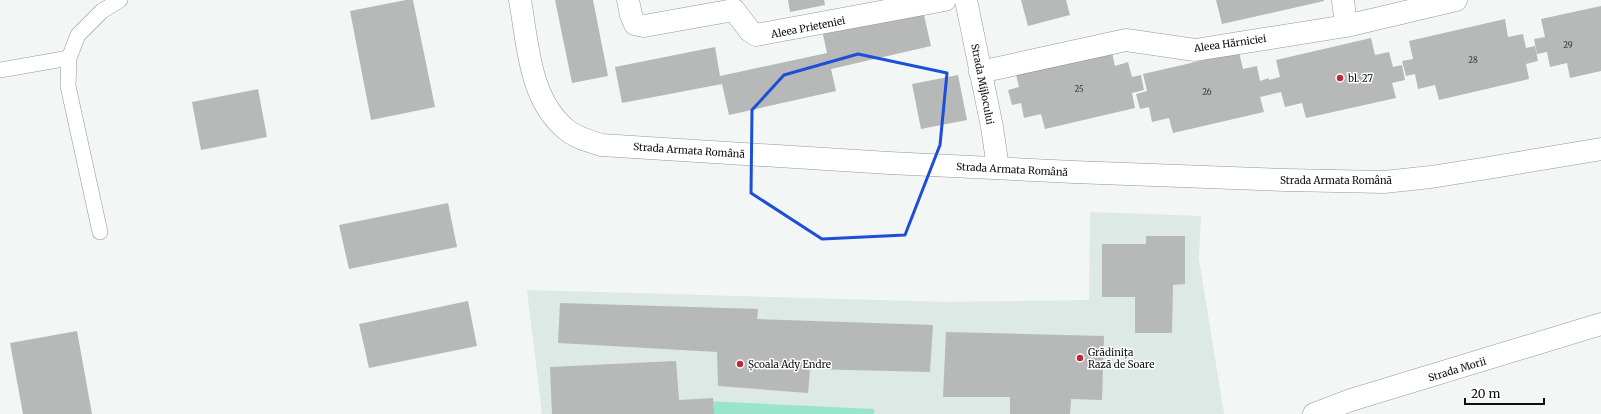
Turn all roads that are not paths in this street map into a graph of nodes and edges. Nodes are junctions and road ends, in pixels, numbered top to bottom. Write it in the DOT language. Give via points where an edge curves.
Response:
graph roads {
  1 [pos="120,0"];
  2 [pos="520,0"];
  3 [pos="628,0"];
  4 [pos="945,0"];
  5 [pos="966,0"];
  6 [pos="1343,0"];
  7 [pos="1456,0"];
  8 [pos="1346,26"];
  9 [pos="69,58"];
  10 [pos="0,70"];
  11 [pos="980,72"];
  12 [pos="1601,149"];
  13 [pos="998,168"];
  14 [pos="100,232"];
  15 [pos="1601,324"];
  16 [pos="1314,414"];
  1 -- 9 [label="lane" via="102,11 78,35"];
  2 -- 13 [label="street, Strada Armata Română" via="540,95 551,115 568,131 586,140 601,145"];
  3 -- 4 [label="street, Aleea Prieteniei" via="635,24 644,26 734,10 756,35"];
  5 -- 11 [label="street, Strada Mijlocului"];
  6 -- 8 [label="street"];
  7 -- 8 [label="street, Aleea Hărniciei"];
  8 -- 11 [label="street, Aleea Hărniciei" via="1195,50 1126,40"];
  9 -- 10 [label="lane"];
  9 -- 14 [label="lane" via="68,86"];
  11 -- 13 [label="street, Strada Mijlocului"];
  12 -- 13 [label="street, Strada Armata Română" via="1460,173 1384,182"];
  15 -- 16 [label="street, Strada Morii" via="1351,400"];
}
